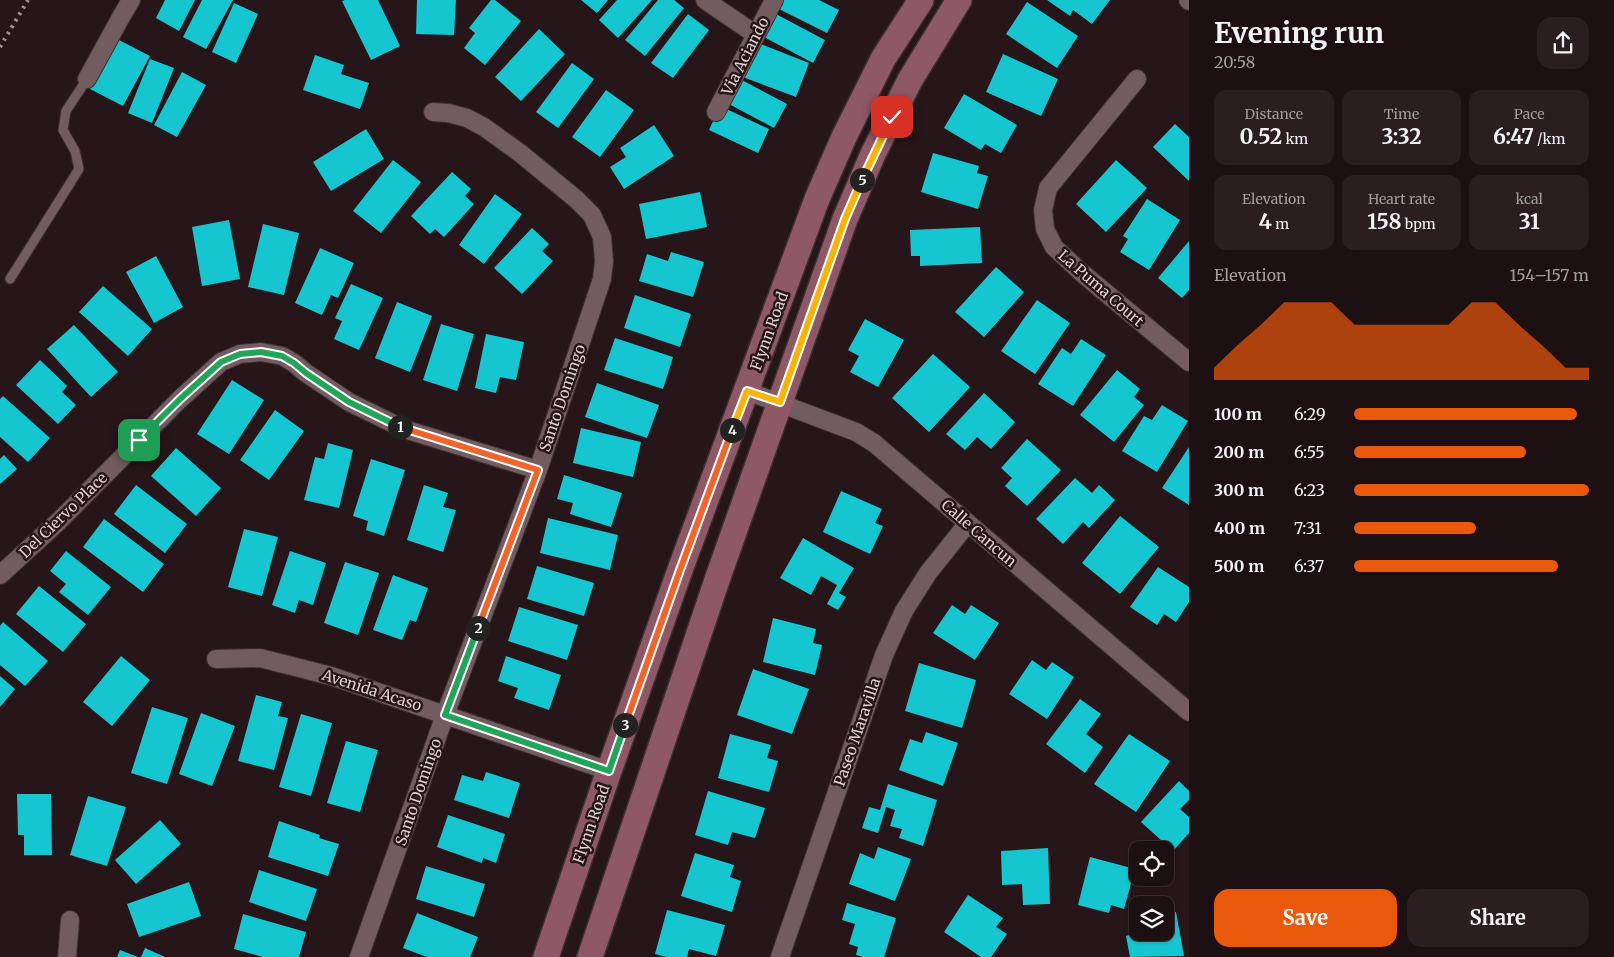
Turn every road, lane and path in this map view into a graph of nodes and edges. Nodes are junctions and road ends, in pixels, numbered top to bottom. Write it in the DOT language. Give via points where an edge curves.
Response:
graph roads {
  1 [pos="131,0"];
  2 [pos="705,0"];
  3 [pos="774,0"];
  4 [pos="921,0"];
  5 [pos="959,0"];
  6 [pos="755,34"];
  7 [pos="87,79"];
  8 [pos="1137,79"];
  9 [pos="433,112"];
  10 [pos="716,112"];
  11 [pos="10,279"];
  12 [pos="1189,362"];
  13 [pos="747,391"];
  14 [pos="780,402"];
  15 [pos="538,470"];
  16 [pos="968,523"];
  17 [pos="0,575"];
  18 [pos="216,659"];
  19 [pos="1189,712"];
  20 [pos="445,715"];
  21 [pos="609,771"];
  22 [pos="70,920"];
  23 [pos="67,957"];
  24 [pos="359,957"];
  25 [pos="546,957"];
  26 [pos="590,957"];
  27 [pos="780,957"];
  1 -- 7 [label="street"];
  2 -- 6 [label="street"];
  3 -- 6 [label="street, Via Aciando"];
  4 -- 13 [label="main road, Flynn Road" via="883,58 844,137 817,199"];
  5 -- 14 [label="main road" via="910,80 866,170 845,219"];
  6 -- 10 [label="street, Via Aciando"];
  7 -- 11 [label="lane" via="66,111 63,130 75,151 79,169"];
  8 -- 12 [label="street, La Puma Court" via="1048,188 1043,210 1045,229 1054,247 1082,273"];
  9 -- 15 [label="street, Santo Domingo" via="468,118 520,153 592,215 602,237 602,279"];
  13 -- 14 [label="street, Calle Cancun"];
  13 -- 21 [label="main road, Flynn Road"];
  14 -- 16 [label="street, Calle Cancun" via="856,432 874,443"];
  14 -- 26 [label="main road"];
  15 -- 17 [label="street, Del Ciervo Place" via="404,429 349,402 282,356 261,352 240,354 221,362 179,400 59,521"];
  15 -- 20 [label="street, Santo Domingo"];
  16 -- 19 [label="street, Calle Cancun"];
  16 -- 27 [label="street, Paseo Maravilla" via="928,573 904,611 884,655"];
  18 -- 20 [label="street, Avenida Acaso" via="260,658 287,664"];
  20 -- 21 [label="street, Avenida Acaso"];
  20 -- 24 [label="street, Santo Domingo"];
  21 -- 25 [label="main road, Flynn Road"];
  22 -- 23 [label="street"];
}
